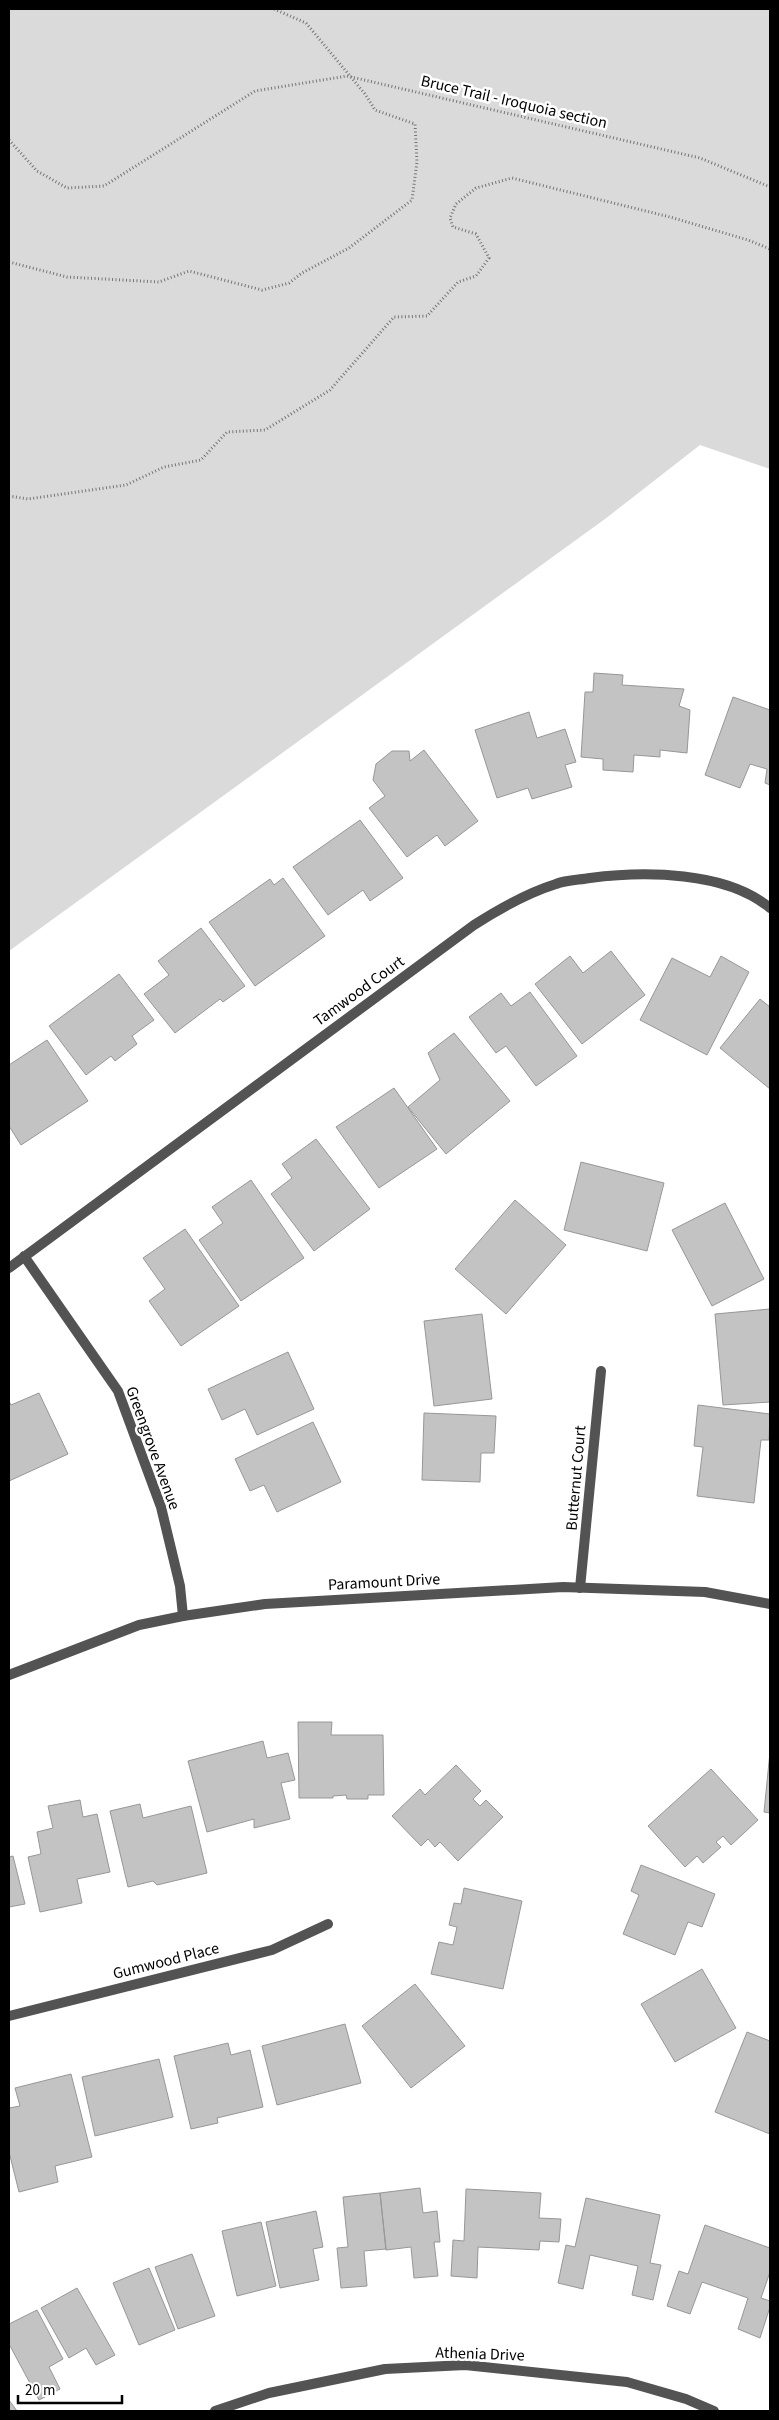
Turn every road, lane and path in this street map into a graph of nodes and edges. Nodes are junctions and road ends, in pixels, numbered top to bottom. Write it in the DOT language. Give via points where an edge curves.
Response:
graph roads {
  1 [pos="274,9"];
  2 [pos="347,76"];
  3 [pos="9,140"];
  4 [pos="770,187"];
  5 [pos="770,249"];
  6 [pos="9,262"];
  7 [pos="9,496"];
  8 [pos="770,908"];
  9 [pos="24,1256"];
  10 [pos="9,1268"];
  11 [pos="601,1371"];
  12 [pos="580,1588"];
  13 [pos="770,1604"];
  14 [pos="182,1616"];
  15 [pos="9,1675"];
  16 [pos="328,1924"];
  17 [pos="9,2016"];
  18 [pos="215,2411"];
  19 [pos="714,2411"];
  1 -- 2 [label="path" via="306,24"];
  2 -- 3 [label="path" via="255,91 104,186 67,188 37,171"];
  2 -- 4 [label="path, Bruce Trail - Iroquoia section" via="700,158"];
  2 -- 6 [label="path" via="375,110 415,124 417,162 412,200 349,248 289,283 262,290 189,271 159,282 67,277"];
  5 -- 7 [label="path" via="670,217 512,178 476,188 456,204 450,218 453,227 476,234 489,258 476,276 458,282 427,316 394,317 330,390 266,430 227,432 201,460 164,467 126,485 28,499"];
  8 -- 9 [label="street, Tamwood Court" via="740,890 708,880 648,874 556,883 529,895 474,925"];
  9 -- 10 [label="street, Tamwood Court"];
  9 -- 14 [label="street, Greengrove Avenue" via="118,1391 161,1507 180,1586"];
  11 -- 12 [label="street, Butternut Court"];
  12 -- 13 [label="street, Paramount Drive" via="704,1592"];
  12 -- 14 [label="street, Paramount Drive" via="265,1604"];
  14 -- 15 [label="street, Paramount Drive" via="139,1625"];
  16 -- 17 [label="street, Gumwood Place" via="272,1950"];
  18 -- 19 [label="street, Athenia Drive" via="270,2393 385,2369 465,2365 628,2382"];
}
